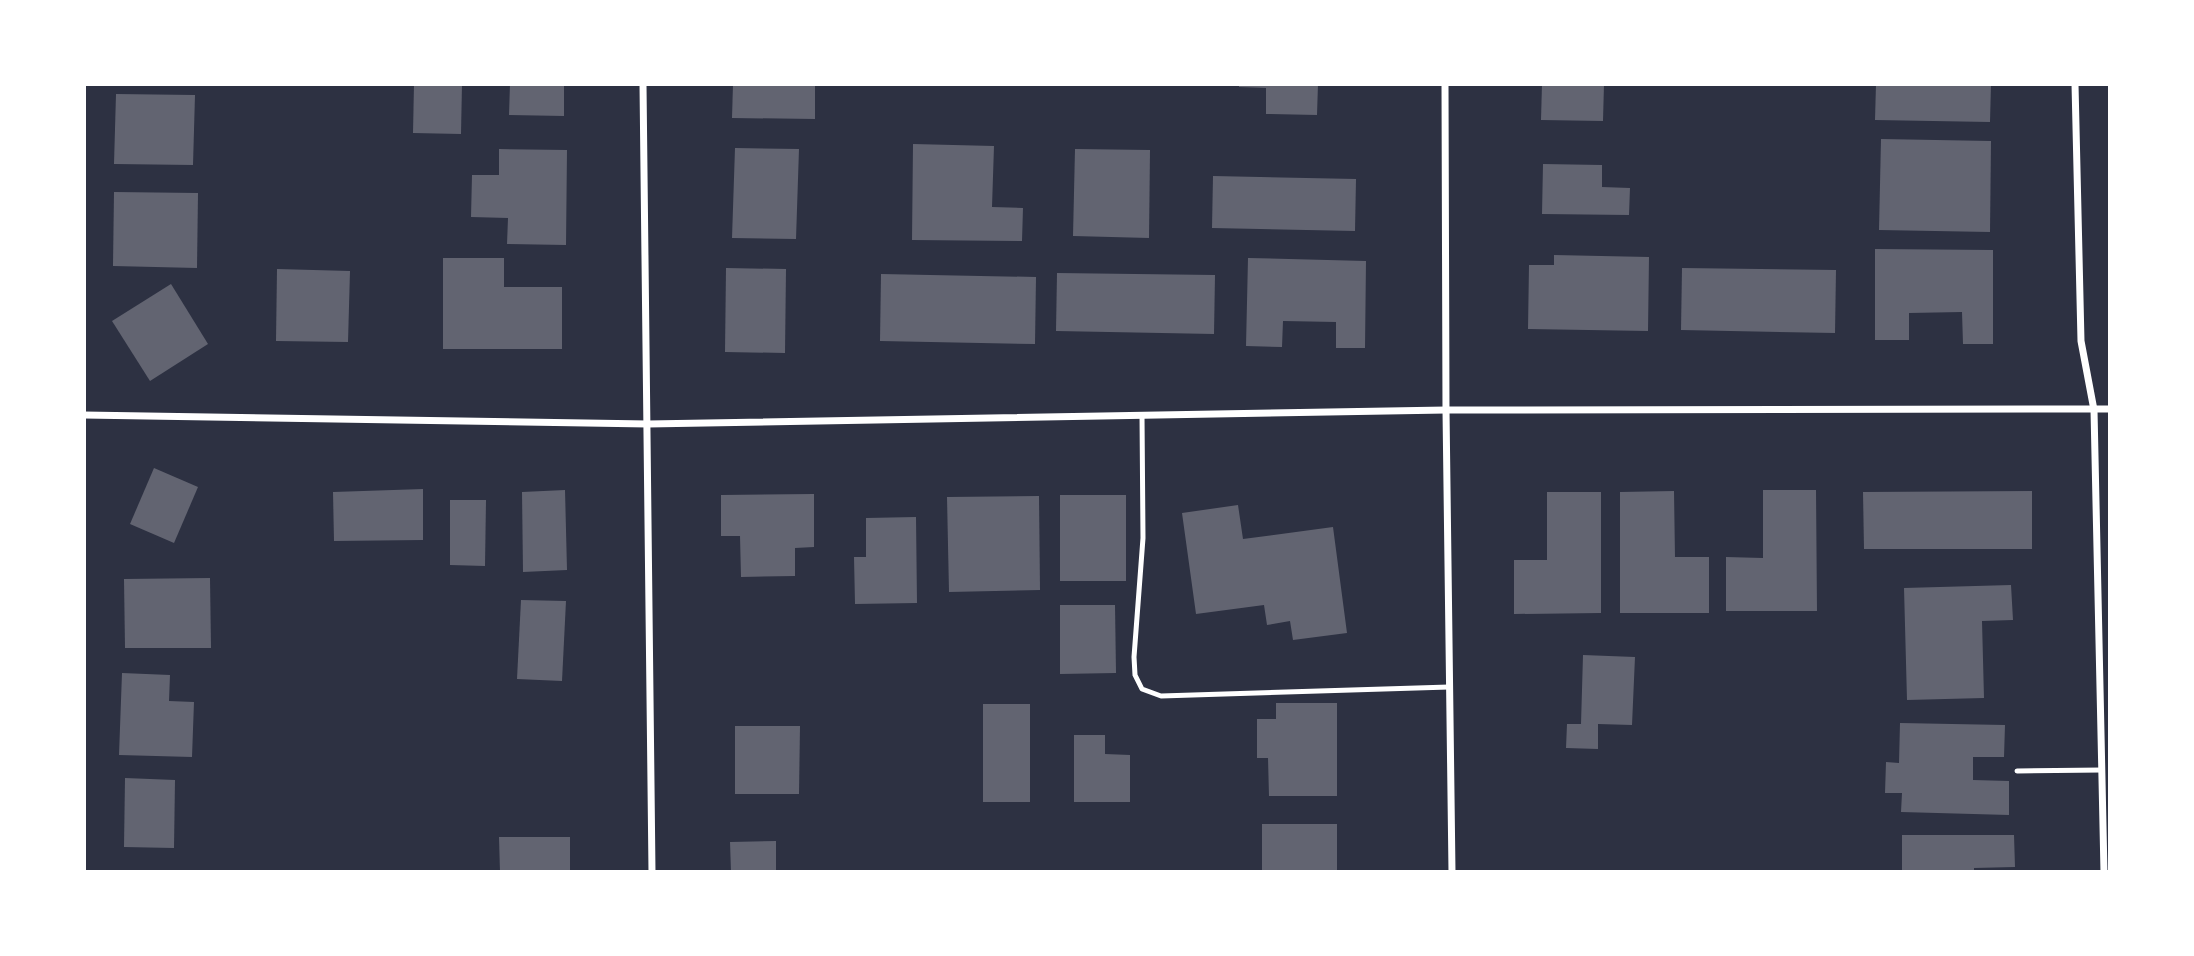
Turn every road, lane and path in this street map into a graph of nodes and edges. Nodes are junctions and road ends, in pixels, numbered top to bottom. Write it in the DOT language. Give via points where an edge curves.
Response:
graph roads {
  1 [pos="643,84"];
  2 [pos="1445,84"];
  3 [pos="2075,84"];
  4 [pos="2110,409"];
  5 [pos="1446,410"];
  6 [pos="2094,410"];
  7 [pos="84,415"];
  8 [pos="1142,415"];
  9 [pos="648,424"];
  10 [pos="1450,687"];
  11 [pos="2102,769"];
  12 [pos="2017,771"];
  13 [pos="652,872"];
  14 [pos="1452,872"];
  15 [pos="2104,872"];
  1 -- 9 [label="street"];
  2 -- 5 [label="street"];
  3 -- 6 [label="street" via="2081,341"];
  4 -- 6 [label="street"];
  5 -- 6 [label="street"];
  5 -- 8 [label="street"];
  5 -- 10 [label="street"];
  6 -- 11 [label="street"];
  7 -- 9 [label="street"];
  8 -- 9 [label="street"];
  8 -- 10 [label="lane" via="1143,538 1134,657 1142,689 1161,696"];
  9 -- 13 [label="street"];
  10 -- 14 [label="street"];
  11 -- 12 [label="lane"];
  11 -- 15 [label="street"];
}
